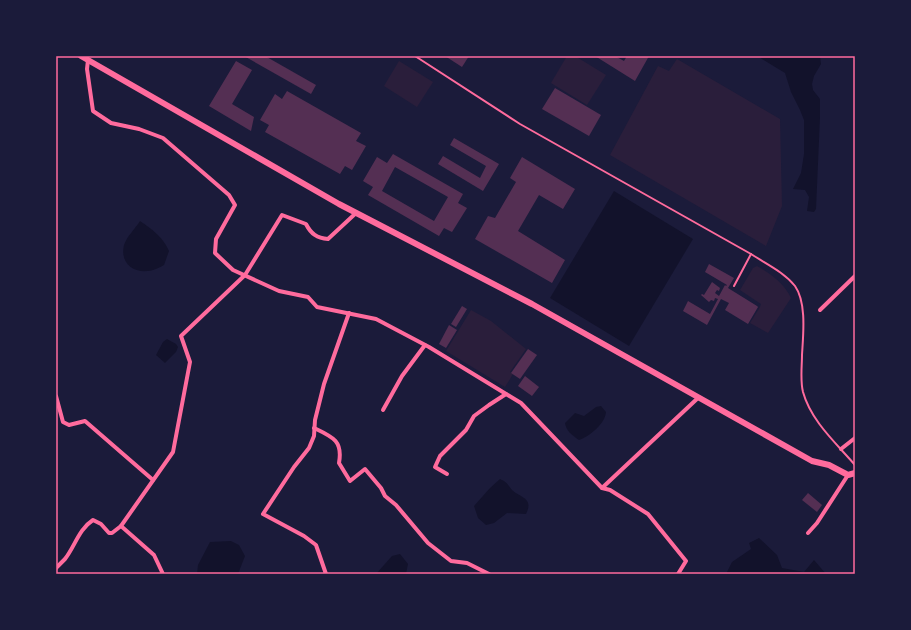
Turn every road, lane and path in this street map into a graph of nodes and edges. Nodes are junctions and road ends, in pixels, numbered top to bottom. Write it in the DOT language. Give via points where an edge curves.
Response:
graph roads {
  1 [pos="81,56"];
  2 [pos="414,56"];
  3 [pos="88,60"];
  4 [pos="356,213"];
  5 [pos="751,254"];
  6 [pos="245,275"];
  7 [pos="855,276"];
  8 [pos="734,286"];
  9 [pos="820,310"];
  10 [pos="349,314"];
  11 [pos="425,345"];
  12 [pos="506,394"];
  13 [pos="56,396"];
  14 [pos="699,397"];
  15 [pos="382,410"];
  16 [pos="314,428"];
  17 [pos="855,438"];
  18 [pos="841,449"];
  19 [pos="855,466"];
  20 [pos="446,474"];
  21 [pos="855,474"];
  22 [pos="848,475"];
  23 [pos="153,480"];
  24 [pos="602,488"];
  25 [pos="121,526"];
  26 [pos="808,533"];
  27 [pos="56,568"];
  28 [pos="163,574"];
  29 [pos="326,574"];
  30 [pos="489,574"];
  31 [pos="678,574"];
  1 -- 3 [label="main road"];
  2 -- 5 [label="lane" via="531,130"];
  3 -- 4 [label="main road"];
  3 -- 6 [label="street" via="93,111 110,123 139,129 163,138 229,195 235,205 216,239 215,253 233,270"];
  4 -- 6 [label="street" via="328,240 310,232 306,224 282,215"];
  4 -- 14 [label="main road" via="532,304"];
  5 -- 8 [label="lane"];
  5 -- 18 [label="lane" via="781,273 795,287 803,319 802,390 811,412"];
  6 -- 10 [label="street" via="279,291 308,297 318,306"];
  6 -- 23 [label="street" via="181,336 190,362 173,452"];
  7 -- 9 [label="street"];
  10 -- 11 [label="street" via="376,319"];
  10 -- 16 [label="street" via="324,384"];
  11 -- 12 [label="street"];
  11 -- 15 [label="street" via="402,376"];
  12 -- 20 [label="street" via="474,416 466,430 440,456 435,467"];
  12 -- 24 [label="street" via="520,404"];
  13 -- 23 [label="street" via="63,422 69,425 85,421"];
  14 -- 22 [label="main road" via="812,461 829,465"];
  14 -- 24 [label="street"];
  16 -- 29 [label="street" via="309,448 263,514 316,545"];
  16 -- 30 [label="street" via="338,443 341,452 339,463 350,481 365,469 385,496 428,543 451,561 467,563"];
  17 -- 18 [label="street"];
  18 -- 19 [label="lane"];
  21 -- 22 [label="main road"];
  22 -- 26 [label="street"];
  23 -- 25 [label="street"];
  24 -- 31 [label="street" via="610,490 648,514 686,561"];
  25 -- 27 [label="street" via="109,533 98,521 93,520 87,524"];
  25 -- 28 [label="street" via="154,555"];
}
